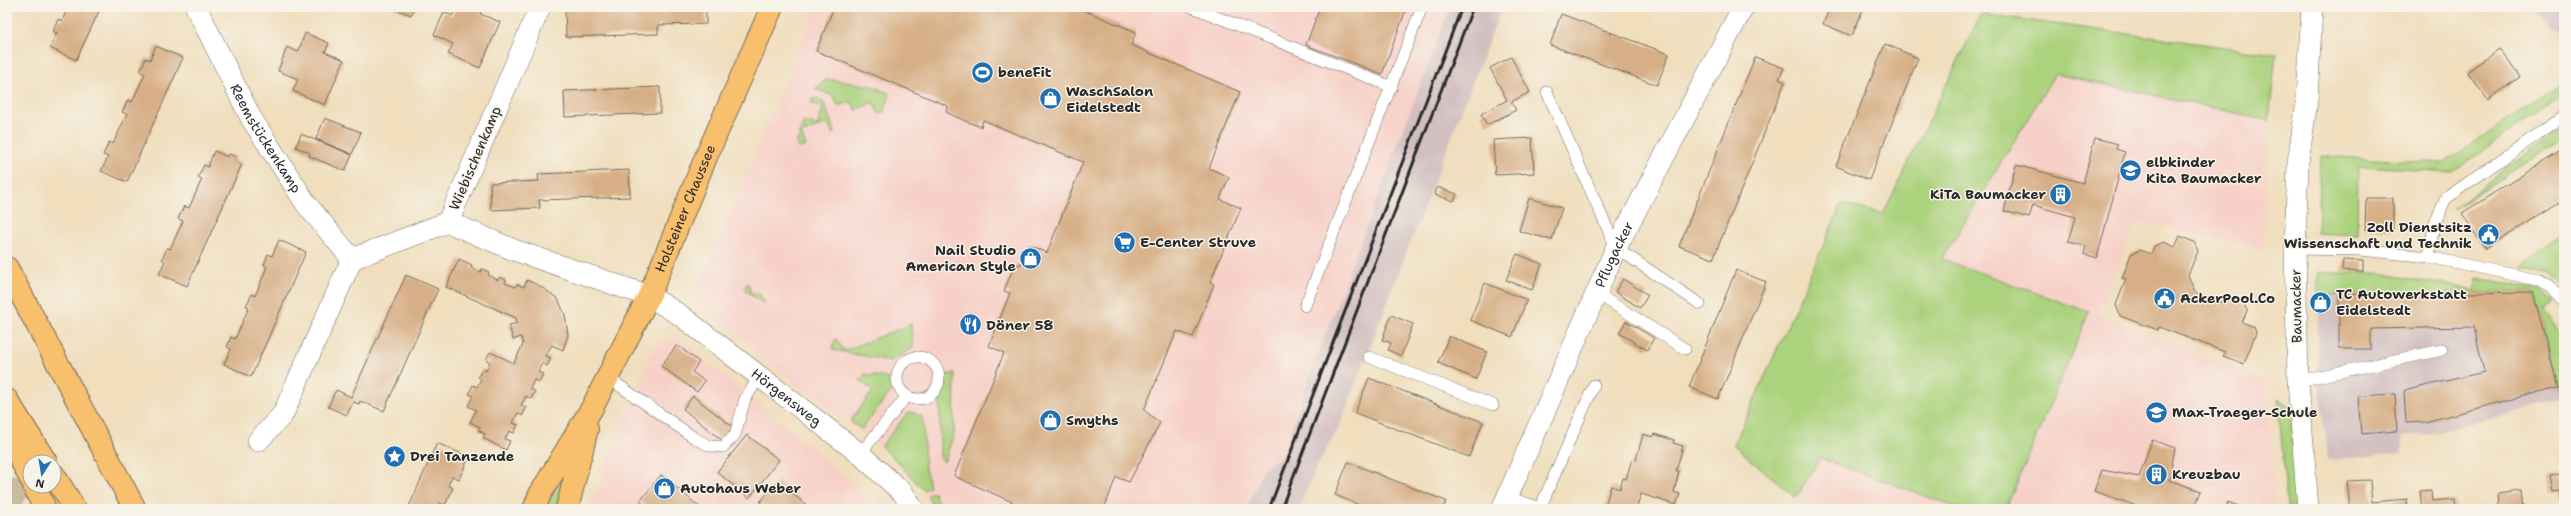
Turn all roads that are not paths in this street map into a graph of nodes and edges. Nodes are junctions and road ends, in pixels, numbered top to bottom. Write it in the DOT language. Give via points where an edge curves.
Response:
graph roads {
  1 [pos="196,7"];
  2 [pos="540,7"];
  3 [pos="772,7"];
  4 [pos="1192,7"];
  5 [pos="1422,7"];
  6 [pos="1742,7"];
  7 [pos="2312,7"];
  8 [pos="1392,87"];
  9 [pos="1547,92"];
  10 [pos="2564,116"];
  11 [pos="448,222"];
  12 [pos="1616,248"];
  13 [pos="2295,249"];
  14 [pos="2429,257"];
  15 [pos="352,259"];
  16 [pos="7,268"];
  17 [pos="1596,293"];
  18 [pos="649,296"];
  19 [pos="2564,302"];
  20 [pos="1700,304"];
  21 [pos="1305,306"];
  22 [pos="1685,349"];
  23 [pos="2442,350"];
  24 [pos="1369,357"];
  25 [pos="760,376"];
  26 [pos="607,377"];
  27 [pos="2298,380"];
  28 [pos="1594,385"];
  29 [pos="906,396"];
  30 [pos="7,400"];
  31 [pos="1493,405"];
  32 [pos="592,408"];
  33 [pos="7,431"];
  34 [pos="258,441"];
  35 [pos="41,454"];
  36 [pos="860,454"];
  37 [pos="22,462"];
  38 [pos="62,488"];
  39 [pos="38,494"];
  40 [pos="1504,503"];
  41 [pos="1542,508"];
  42 [pos="45,509"];
  43 [pos="75,509"];
  44 [pos="135,509"];
  45 [pos="534,509"];
  46 [pos="567,509"];
  47 [pos="913,509"];
  48 [pos="2308,509"];
  1 -- 15 [label="street, Reemstückenkamp" via="251,118 307,205"];
  2 -- 11 [label="street, Wiebischenkamp"];
  3 -- 18 [label="main road, Holsteiner Chaussee"];
  4 -- 8 [label="lane"];
  5 -- 8 [label="lane"];
  6 -- 12 [label="street, Pflugacker"];
  7 -- 13 [label="street, Baumacker" via="2307,101 2298,162"];
  8 -- 21 [label="lane"];
  9 -- 12 [label="lane"];
  10 -- 14 [label="lane" via="2446,198 2434,225"];
  11 -- 15 [label="street"];
  11 -- 18 [label="street, Wiebischenkamp" via="521,252"];
  12 -- 17 [label="street, Pflugacker"];
  12 -- 20 [label="lane"];
  13 -- 14 [label="lane" via="2360,250"];
  13 -- 27 [label="street, Baumacker"];
  14 -- 19 [label="lane" via="2538,280"];
  15 -- 34 [label="street" via="283,414"];
  16 -- 44 [label="main road"];
  17 -- 22 [label="lane"];
  17 -- 40 [label="street, Pflugacker"];
  18 -- 25 [label="street, Hörgensweg" via="680,315"];
  18 -- 26 [label="main road, Holsteiner Chaussee"];
  23 -- 27 [label="lane"];
  24 -- 31 [label="lane"];
  25 -- 26 [label="lane" via="745,399 736,435 723,447 710,446 696,439"];
  25 -- 36 [label="street, Hörgensweg"];
  26 -- 32 [label="main road, Holsteiner Chaussee"];
  27 -- 48 [label="street, Baumacker"];
  28 -- 41 [label="lane"];
  29 -- 36 [label="lane"];
  30 -- 35 [label="main road"];
  32 -- 45 [label="main road, Holsteiner Chaussee" via="540,494"];
  32 -- 46 [label="main road, Holsteiner Chaussee"];
  33 -- 37 [label="main road"];
  36 -- 47 [label="street, Hörgensweg" via="903,493"];
  38 -- 43 [label="main road"];
  39 -- 42 [label="main road"];
  40 -- 41 [label="lane"];
}
